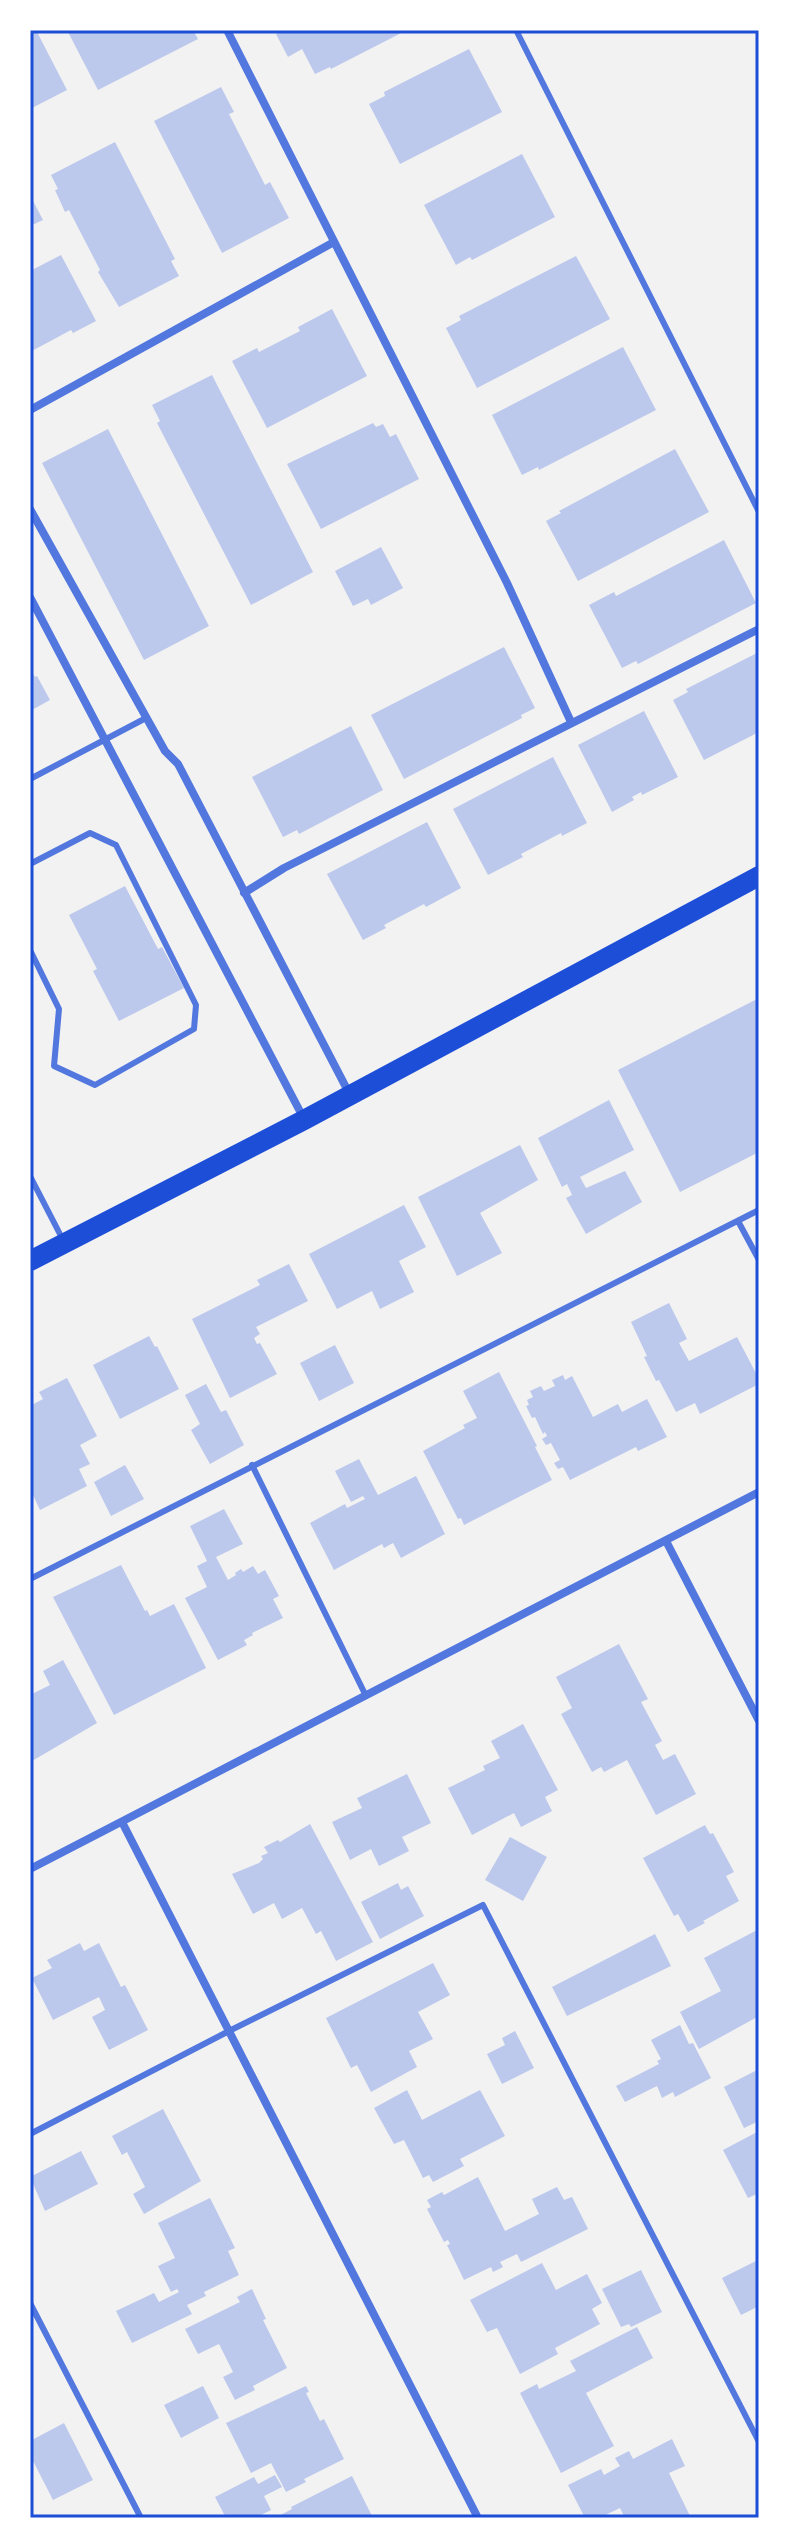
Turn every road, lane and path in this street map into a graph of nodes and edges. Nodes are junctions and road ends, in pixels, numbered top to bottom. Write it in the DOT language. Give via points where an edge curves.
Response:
graph roads {
  1 [pos="227,30"];
  2 [pos="516,30"];
  3 [pos="334,242"];
  4 [pos="30,410"];
  5 [pos="30,509"];
  6 [pos="759,512"];
  7 [pos="30,597"];
  8 [pos="759,629"];
  9 [pos="146,718"];
  10 [pos="571,722"];
  11 [pos="106,740"];
  12 [pos="30,779"];
  13 [pos="30,864"];
  14 [pos="759,876"];
  15 [pos="244,893"];
  16 [pos="30,950"];
  17 [pos="351,1095"];
  18 [pos="304,1120"];
  19 [pos="30,1176"];
  20 [pos="759,1210"];
  21 [pos="738,1221"];
  22 [pos="64,1243"];
  23 [pos="759,1260"];
  24 [pos="30,1261"];
  25 [pos="252,1465"];
  26 [pos="759,1492"];
  27 [pos="666,1541"];
  28 [pos="30,1579"];
  29 [pos="366,1696"];
  30 [pos="759,1721"];
  31 [pos="122,1822"];
  32 [pos="30,1869"];
  33 [pos="229,2031"];
  34 [pos="30,2134"];
  35 [pos="30,2303"];
  36 [pos="759,2442"];
  37 [pos="141,2518"];
  38 [pos="478,2518"];
  1 -- 3 [label="street"];
  2 -- 6 [label="lane"];
  3 -- 4 [label="street"];
  3 -- 10 [label="street" via="507,583"];
  5 -- 9 [label="street"];
  7 -- 11 [label="street"];
  8 -- 10 [label="street"];
  9 -- 11 [label="lane"];
  9 -- 15 [label="street" via="178,764"];
  10 -- 15 [label="street"];
  11 -- 12 [label="lane"];
  11 -- 18 [label="street"];
  13 -- 16 [label="lane" via="90,833 116,845 196,1005 194,1029 95,1085 54,1066 59,1009"];
  14 -- 17 [label="main road"];
  15 -- 17 [label="street"];
  17 -- 18 [label="main road"];
  18 -- 22 [label="main road"];
  19 -- 22 [label="lane"];
  20 -- 21 [label="lane"];
  21 -- 23 [label="lane"];
  21 -- 25 [label="lane"];
  22 -- 24 [label="main road"];
  25 -- 28 [label="lane"];
  25 -- 29 [label="lane"];
  26 -- 27 [label="street"];
  27 -- 29 [label="street"];
  27 -- 30 [label="street"];
  29 -- 31 [label="street"];
  31 -- 32 [label="street"];
  31 -- 33 [label="street"];
  33 -- 34 [label="lane"];
  33 -- 36 [label="lane" via="483,1905"];
  33 -- 38 [label="street"];
  35 -- 37 [label="lane"];
}
